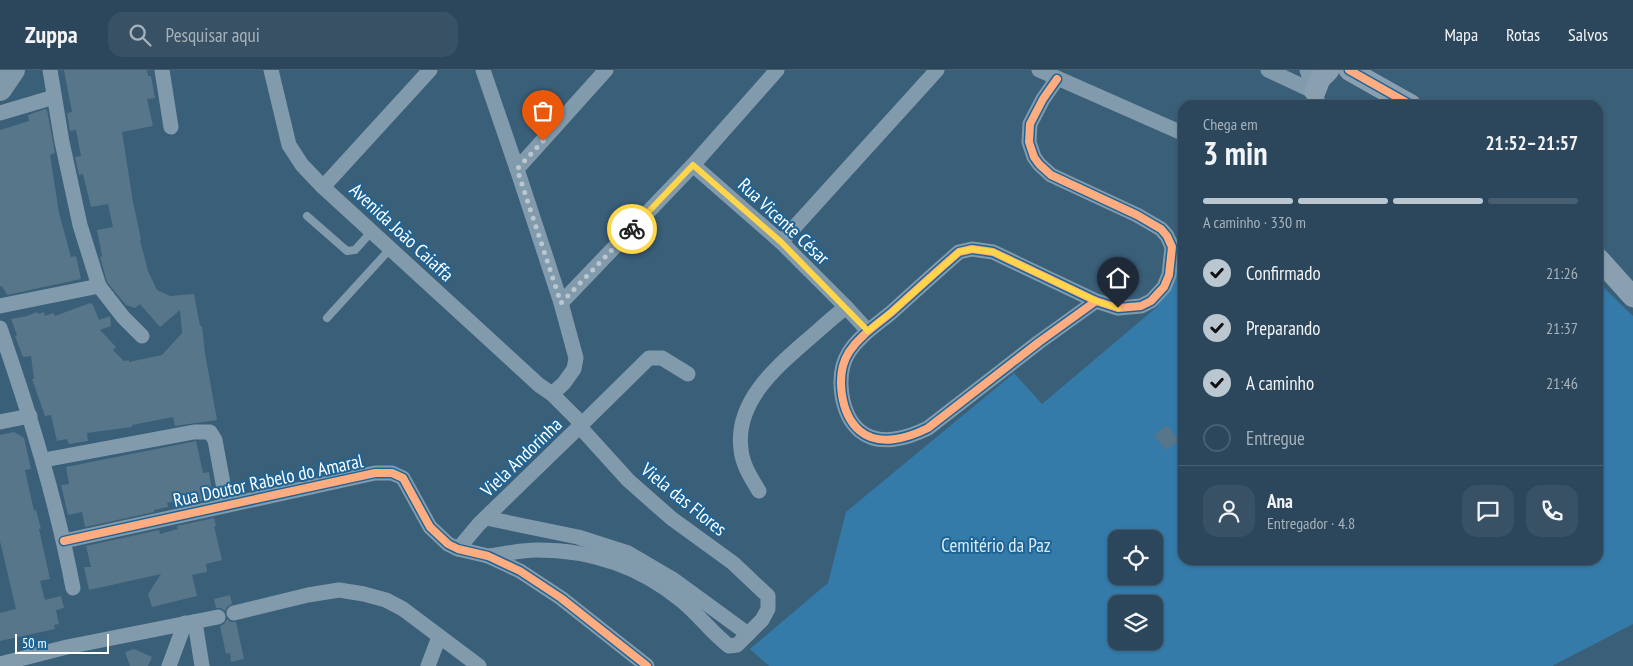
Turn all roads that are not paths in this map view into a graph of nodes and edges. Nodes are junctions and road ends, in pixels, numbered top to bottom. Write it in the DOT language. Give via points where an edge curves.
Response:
graph roads {
  1 [pos="13,70"];
  2 [pos="50,70"];
  3 [pos="162,70"];
  4 [pos="271,70"];
  5 [pos="430,70"];
  6 [pos="483,70"];
  7 [pos="606,70"];
  8 [pos="777,70"];
  9 [pos="937,70"];
  10 [pos="1039,70"];
  11 [pos="1268,70"];
  12 [pos="1307,70"];
  13 [pos="1329,70"];
  14 [pos="1348,70"];
  15 [pos="1057,79"];
  16 [pos="0,89"];
  17 [pos="54,97"];
  18 [pos="1317,98"];
  19 [pos="1401,100"];
  20 [pos="0,114"];
  21 [pos="171,127"];
  22 [pos="1178,131"];
  23 [pos="693,165"];
  24 [pos="517,169"];
  25 [pos="323,187"];
  26 [pos="307,216"];
  27 [pos="372,232"];
  28 [pos="781,242"];
  29 [pos="390,249"];
  30 [pos="1603,263"];
  31 [pos="98,286"];
  32 [pos="1633,296"];
  33 [pos="1096,301"];
  34 [pos="561,303"];
  35 [pos="0,306"];
  36 [pos="846,307"];
  37 [pos="327,318"];
  38 [pos="0,328"];
  39 [pos="868,331"];
  40 [pos="142,336"];
  41 [pos="688,374"];
  42 [pos="552,394"];
  43 [pos="30,416"];
  44 [pos="0,422"];
  45 [pos="581,426"];
  46 [pos="44,460"];
  47 [pos="758,491"];
  48 [pos="227,505"];
  49 [pos="486,518"];
  50 [pos="64,541"];
  51 [pos="458,549"];
  52 [pos="488,556"];
  53 [pos="73,588"];
  54 [pos="234,613"];
  55 [pos="218,617"];
  56 [pos="190,623"];
  57 [pos="748,634"];
  58 [pos="440,638"];
  59 [pos="0,664"];
  60 [pos="475,665"];
  61 [pos="169,666"];
  62 [pos="202,666"];
  63 [pos="428,666"];
  64 [pos="647,666"];
  1 -- 16 [label="main road"];
  2 -- 17 [label="street"];
  3 -- 21 [label="street"];
  4 -- 25 [label="street, Avenida João Caiaffa" via="293,154"];
  5 -- 25 [label="street"];
  6 -- 24 [label="street"];
  7 -- 24 [label="street"];
  8 -- 23 [label="street"];
  9 -- 28 [label="street"];
  10 -- 15 [label="street"];
  11 -- 18 [label="street"];
  12 -- 18 [label="street"];
  13 -- 18 [label="main road" via="1320,79"];
  14 -- 19 [label="main road"];
  15 -- 22 [label="street"];
  15 -- 33 [label="street" via="1030,124 1030,142 1039,164 1051,175 1161,229 1172,247 1169,275 1164,287 1151,301 1141,306 1118,308"];
  17 -- 20 [label="street"];
  17 -- 31 [label="street" via="80,226"];
  23 -- 28 [label="street, Rua Vicente César"];
  23 -- 34 [label="street"];
  24 -- 34 [label="street"];
  25 -- 27 [label="street, Avenida João Caiaffa"];
  26 -- 27 [label="lane" via="347,251 355,250"];
  27 -- 29 [label="street, Avenida João Caiaffa"];
  28 -- 36 [label="street, Rua Vicente César"];
  29 -- 37 [label="lane"];
  29 -- 42 [label="street, Avenida João Caiaffa"];
  30 -- 32 [label="main road"];
  31 -- 35 [label="street"];
  31 -- 40 [label="street"];
  33 -- 39 [label="street" via="993,252 972,249 959,252"];
  33 -- 39 [label="street" via="928,428 904,438 872,438 859,430 843,401 844,363 848,353"];
  34 -- 42 [label="street" via="576,363 564,383"];
  36 -- 39 [label="street, Rua Vicente César"];
  36 -- 47 [label="street" via="770,373 749,405 740,448"];
  38 -- 43 [label="street"];
  41 -- 45 [label="street" via="662,358 649,358"];
  42 -- 45 [label="street, Viela Andorinha"];
  43 -- 44 [label="street"];
  43 -- 46 [label="street"];
  45 -- 49 [label="street, Viela Andorinha"];
  45 -- 57 [label="street, Viela das Flores" via="635,486 671,518 733,563 768,596 767,614"];
  46 -- 48 [label="street" via="200,431 210,432 215,440"];
  46 -- 50 [label="street"];
  48 -- 50 [label="street, Rua Doutor Rabelo do Amaral"];
  48 -- 51 [label="street, Rua Doutor Rabelo do Amaral" via="375,473 392,473 403,478 408,485 430,527"];
  49 -- 51 [label="street, Viela Andorinha"];
  49 -- 57 [label="street" via="578,536 628,553 674,580"];
  50 -- 53 [label="street"];
  51 -- 52 [label="street, Rua Doutor Rabelo do Amaral"];
  52 -- 57 [label="street" via="536,550 608,559 629,567 678,597 729,646 737,645"];
  52 -- 64 [label="street, Rua Doutor Rabelo do Amaral" via="520,571 561,598"];
  54 -- 58 [label="street" via="339,590 386,600"];
  55 -- 56 [label="street"];
  56 -- 59 [label="street"];
  56 -- 61 [label="street"];
  56 -- 62 [label="street"];
  58 -- 60 [label="street"];
  58 -- 63 [label="street"];
}
